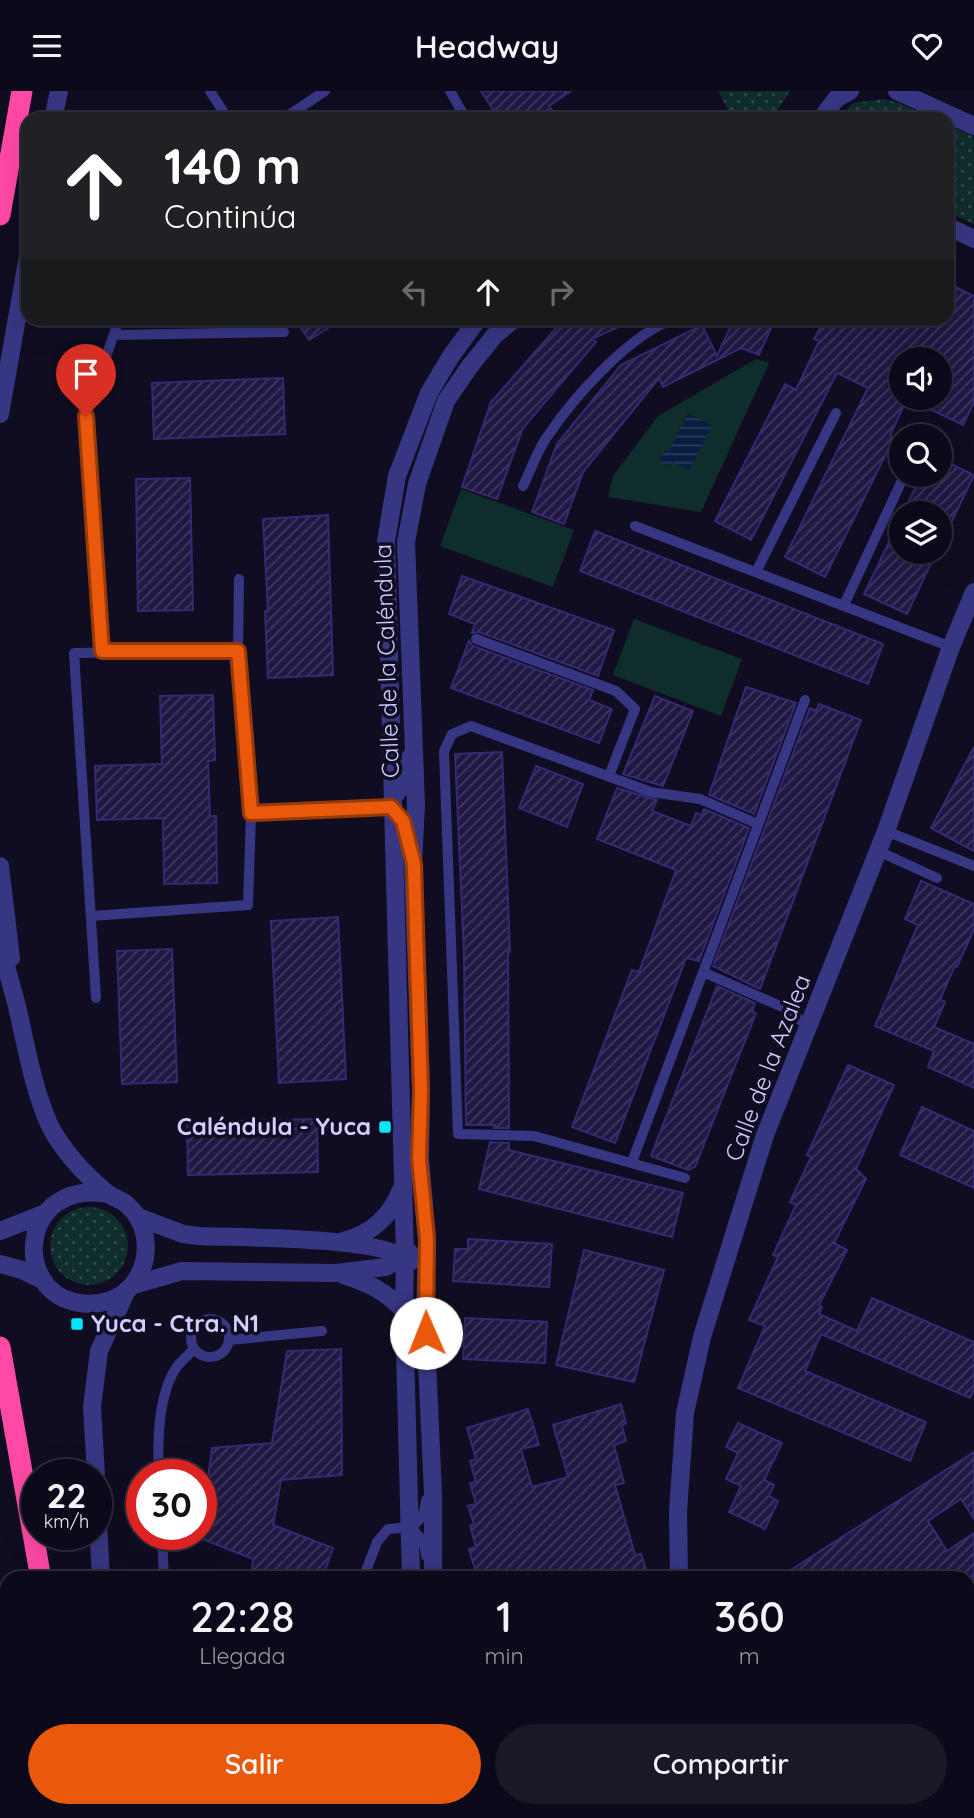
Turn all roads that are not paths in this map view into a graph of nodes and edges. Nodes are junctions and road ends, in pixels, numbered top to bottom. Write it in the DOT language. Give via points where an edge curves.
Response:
graph roads {
  1 [pos="22,91"];
  2 [pos="59,91"];
  3 [pos="210,91"];
  4 [pos="325,91"];
  5 [pos="450,91"];
  6 [pos="897,91"];
  7 [pos="841,94"];
  8 [pos="54,112"];
  9 [pos="224,112"];
  10 [pos="294,112"];
  11 [pos="462,112"];
  12 [pos="827,112"];
  13 [pos="943,112"];
  14 [pos="954,117"];
  15 [pos="974,126"];
  16 [pos="0,215"];
  17 [pos="954,229"];
  18 [pos="974,239"];
  19 [pos="21,296"];
  20 [pos="117,326"];
  21 [pos="473,326"];
  22 [pos="499,326"];
  23 [pos="506,326"];
  24 [pos="659,326"];
  25 [pos="284,332"];
  26 [pos="114,335"];
  27 [pos="494,336"];
  28 [pos="836,413"];
  29 [pos="0,414"];
  30 [pos="523,486"];
  31 [pos="899,487"];
  32 [pos="635,526"];
  33 [pos="756,572"];
  34 [pos="239,579"];
  35 [pos="974,592"];
  36 [pos="844,605"];
  37 [pos="476,639"];
  38 [pos="951,647"];
  39 [pos="102,651"];
  40 [pos="238,651"];
  41 [pos="805,700"];
  42 [pos="413,706"];
  43 [pos="609,776"];
  44 [pos="391,807"];
  45 [pos="251,813"];
  46 [pos="758,824"];
  47 [pos="886,831"];
  48 [pos="878,851"];
  49 [pos="414,864"];
  50 [pos="0,866"];
  51 [pos="974,866"];
  52 [pos="937,878"];
  53 [pos="92,916"];
  54 [pos="0,945"];
  55 [pos="703,972"];
  56 [pos="96,998"];
  57 [pos="18,1010"];
  58 [pos="809,1028"];
  59 [pos="632,1162"];
  60 [pos="685,1178"];
  61 [pos="412,1186"];
  62 [pos="108,1194"];
  63 [pos="46,1213"];
  64 [pos="138,1217"];
  65 [pos="0,1231"];
  66 [pos="339,1243"];
  67 [pos="405,1255"];
  68 [pos="0,1263"];
  69 [pos="336,1273"];
  70 [pos="44,1281"];
  71 [pos="130,1287"];
  72 [pos="404,1311"];
  73 [pos="425,1316"];
  74 [pos="322,1331"];
  75 [pos="229,1340"];
  76 [pos="0,1347"];
  77 [pos="194,1349"];
  78 [pos="429,1432"];
  79 [pos="95,1459"];
  80 [pos="158,1459"];
  81 [pos="409,1528"];
  82 [pos="99,1550"];
  83 [pos="163,1550"];
  84 [pos="40,1571"];
  85 [pos="101,1571"];
  86 [pos="164,1571"];
  87 [pos="366,1571"];
  88 [pos="411,1571"];
  89 [pos="429,1571"];
  90 [pos="432,1571"];
  91 [pos="680,1571"];
  1 -- 16 [label="highway"];
  2 -- 8 [label="street"];
  3 -- 9 [label="lane"];
  4 -- 10 [label="lane"];
  5 -- 11 [label="lane"];
  6 -- 13 [label="street"];
  7 -- 12 [label="street"];
  14 -- 15 [label="street"];
  17 -- 18 [label="street"];
  19 -- 29 [label="street"];
  20 -- 26 [label="lane"];
  21 -- 44 [label="street, Calle de la Caléndula" via="429,393 397,476 386,541"];
  22 -- 27 [label="lane"];
  23 -- 27 [label="street, Calle de la Caléndula"];
  24 -- 30 [label="lane" via="621,352 585,388 546,438"];
  25 -- 26 [label="lane"];
  26 -- 39 [label="lane" via="86,416"];
  27 -- 42 [label="street, Calle de la Caléndula" via="446,401 417,484 406,542"];
  28 -- 33 [label="lane"];
  31 -- 36 [label="lane"];
  32 -- 33 [label="lane"];
  33 -- 36 [label="lane"];
  34 -- 40 [label="lane"];
  35 -- 38 [label="street, Calle de la Azalea"];
  36 -- 38 [label="lane"];
  37 -- 43 [label="lane" via="615,691 635,709"];
  38 -- 47 [label="street, Calle de la Azalea"];
  39 -- 40 [label="lane"];
  39 -- 53 [label="lane" via="75,653"];
  40 -- 45 [label="lane"];
  41 -- 46 [label="lane"];
  42 -- 44 [label="lane" via="403,791"];
  42 -- 49 [label="street, Calle de la Caléndula"];
  43 -- 46 [label="lane" via="651,792 699,799"];
  43 -- 59 [label="lane" via="471,726 452,734 444,751 458,1134 534,1136"];
  44 -- 45 [label="lane"];
  44 -- 49 [label="lane" via="403,821"];
  44 -- 61 [label="street, Calle de la Caléndula"];
  45 -- 53 [label="lane" via="248,905"];
  46 -- 55 [label="lane"];
  47 -- 48 [label="street, Calle de la Azalea"];
  47 -- 51 [label="lane"];
  48 -- 52 [label="lane"];
  48 -- 58 [label="street, Calle de la Azalea"];
  49 -- 61 [label="street, Calle de la Caléndula"];
  50 -- 57 [label="street"];
  53 -- 56 [label="lane"];
  54 -- 57 [label="street"];
  55 -- 58 [label="lane" via="789,1010"];
  55 -- 59 [label="lane"];
  57 -- 62 [label="street" via="32,1077 50,1126 71,1157"];
  58 -- 91 [label="street, Calle de la Azalea" via="765,1135 702,1336 685,1413 678,1511"];
  59 -- 60 [label="lane"];
  61 -- 66 [label="street" via="390,1214 358,1237"];
  61 -- 67 [label="street, Calle de la Caléndula"];
  61 -- 73 [label="street, Calle de la Caléndula" via="427,1239"];
  62 -- 63 [label="street" via="74,1193"];
  62 -- 64 [label="street"];
  63 -- 65 [label="street"];
  63 -- 70 [label="street" via="38,1225 33,1254"];
  64 -- 66 [label="street" via="183,1234"];
  64 -- 71 [label="street" via="146,1252"];
  66 -- 67 [label="street" via="383,1247"];
  67 -- 69 [label="street" via="386,1267"];
  67 -- 72 [label="street, Calle de la Caléndula"];
  67 -- 73 [label="street" via="416,1273"];
  68 -- 70 [label="street"];
  69 -- 71 [label="street" via="182,1271"];
  69 -- 72 [label="street" via="368,1283"];
  70 -- 71 [label="street" via="77,1303 103,1302"];
  71 -- 79 [label="street" via="99,1351 92,1407"];
  72 -- 81 [label="street, Calle de la Caléndula"];
  73 -- 78 [label="street, Calle de la Caléndula"];
  74 -- 75 [label="lane"];
  75 -- 77 [label="lane" via="225,1351 215,1357"];
  75 -- 77 [label="lane" via="221,1322 202,1320 191,1336"];
  76 -- 84 [label="highway"];
  77 -- 80 [label="lane" via="177,1367 164,1395"];
  78 -- 81 [label="lane" via="425,1507"];
  78 -- 90 [label="street, Calle de la Caléndula"];
  81 -- 87 [label="lane" via="388,1529 377,1542"];
  81 -- 88 [label="street, Calle de la Caléndula"];
  81 -- 89 [label="lane" via="424,1542"];
  82 -- 85 [label="street"];
  83 -- 86 [label="lane"];
}
